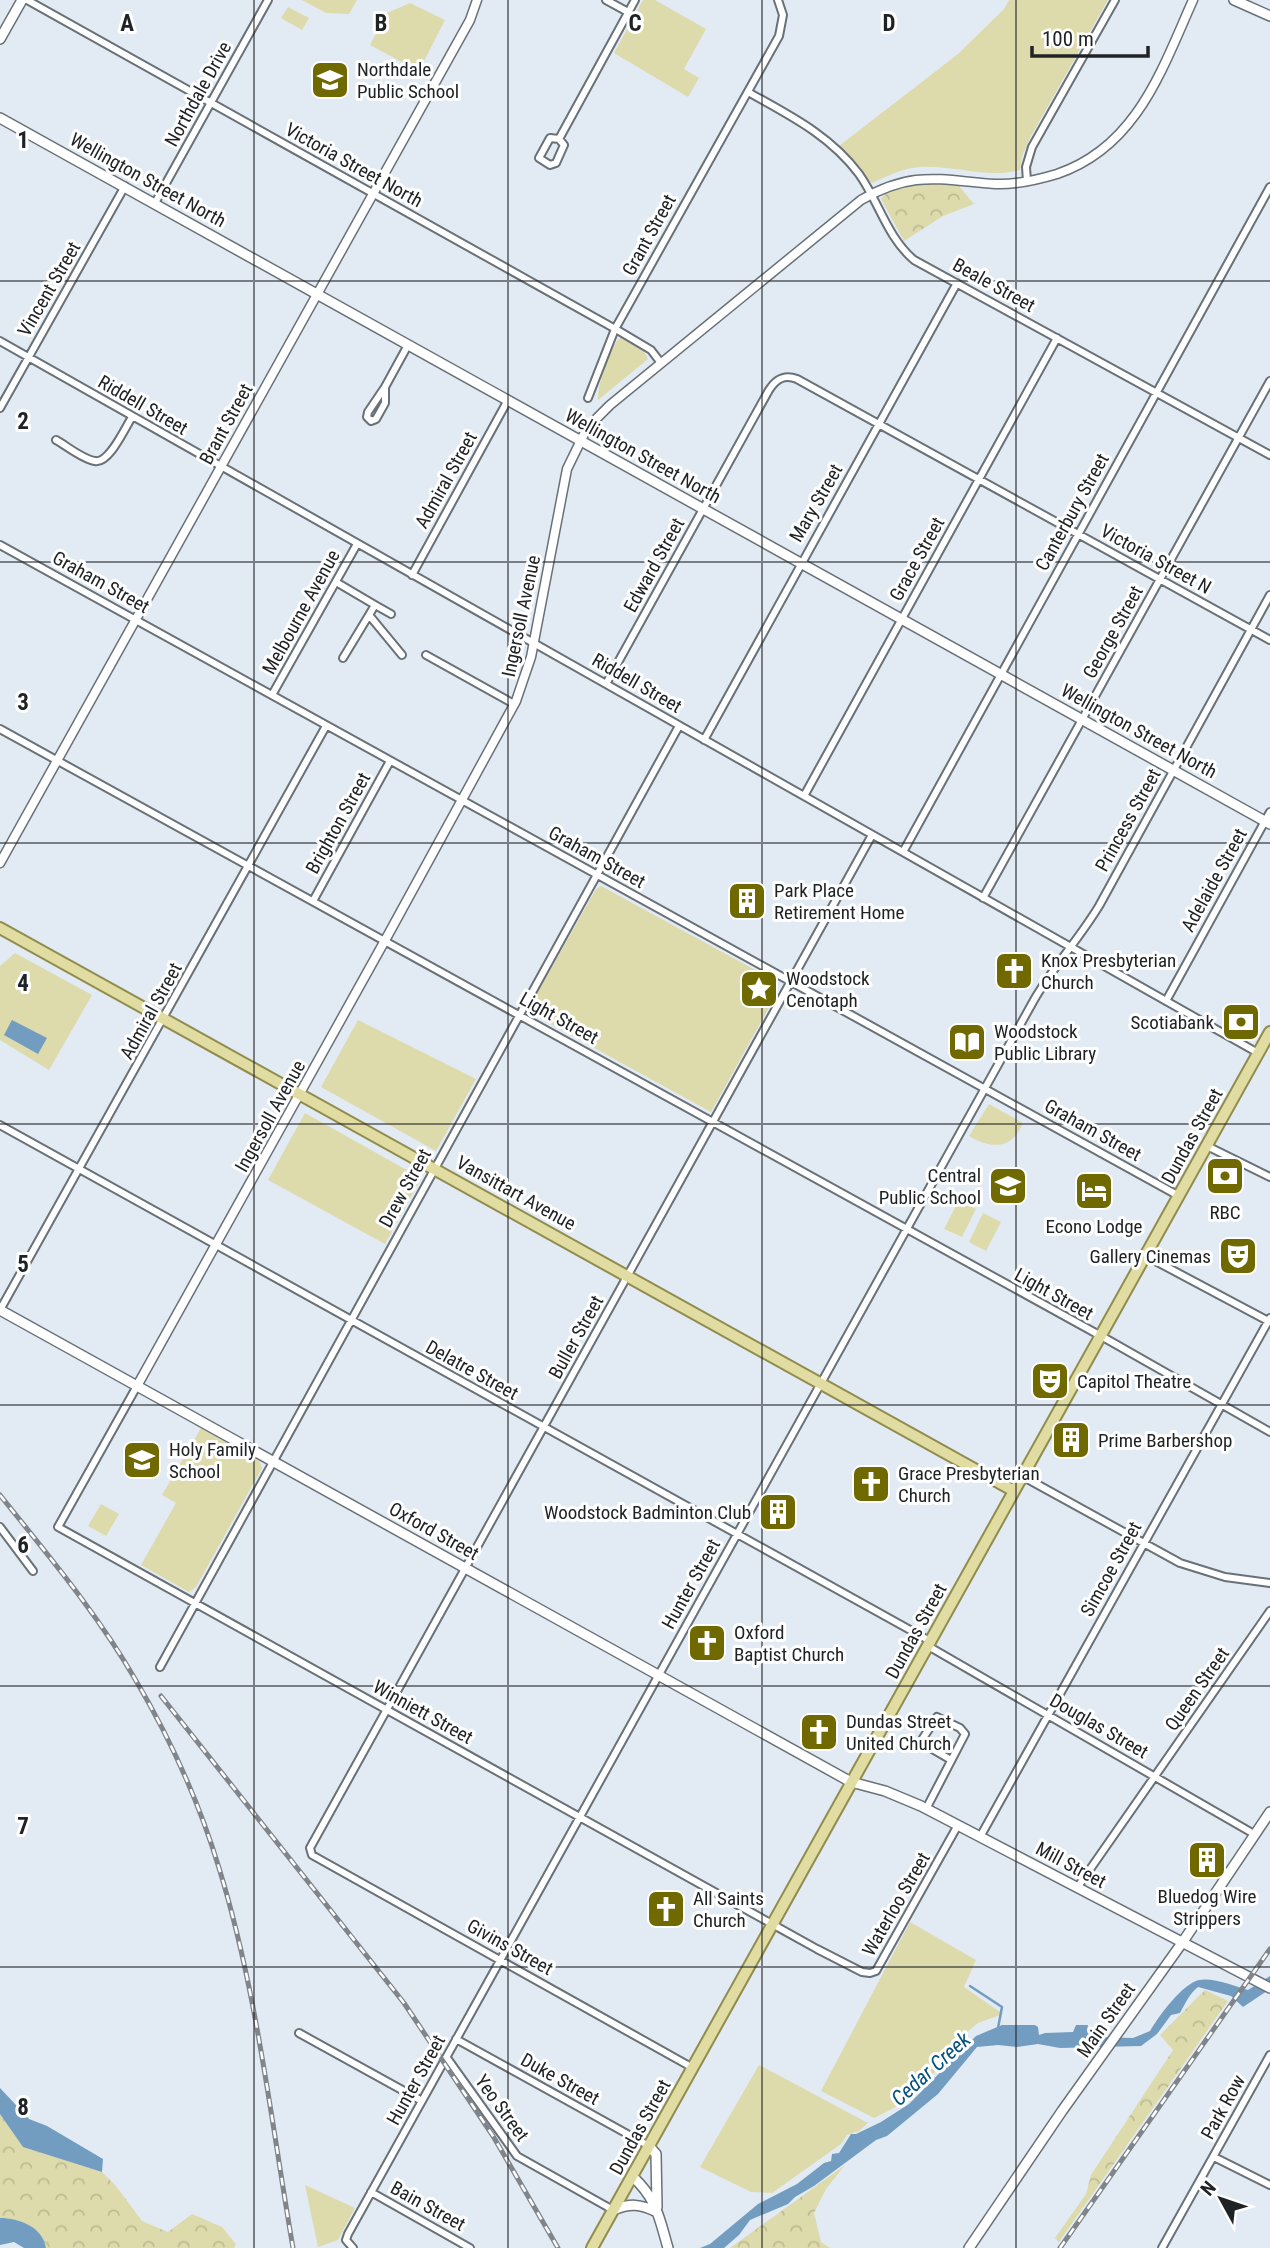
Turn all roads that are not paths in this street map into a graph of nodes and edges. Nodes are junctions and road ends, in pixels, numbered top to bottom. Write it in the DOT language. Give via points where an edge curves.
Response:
graph roads {
  1 [pos="22,0"];
  2 [pos="27,0"];
  3 [pos="268,0"];
  4 [pos="477,0"];
  5 [pos="606,0"];
  6 [pos="635,0"];
  7 [pos="778,0"];
  8 [pos="1115,0"];
  9 [pos="1194,0"];
  10 [pos="1234,0"];
  11 [pos="628,12"];
  12 [pos="1270,16"];
  13 [pos="0,40"];
  14 [pos="748,92"];
  15 [pos="211,103"];
  16 [pos="0,118"];
  17 [pos="559,139"];
  18 [pos="1027,181"];
  19 [pos="125,187"];
  20 [pos="1270,187"];
  21 [pos="373,193"];
  22 [pos="871,195"];
  23 [pos="155,203"];
  24 [pos="957,283"];
  25 [pos="317,294"];
  26 [pos="615,329"];
  27 [pos="1057,338"];
  28 [pos="0,341"];
  29 [pos="408,345"];
  30 [pos="28,357"];
  31 [pos="661,363"];
  32 [pos="1270,381"];
  33 [pos="385,387"];
  34 [pos="1155,392"];
  35 [pos="588,398"];
  36 [pos="508,400"];
  37 [pos="0,408"];
  38 [pos="132,417"];
  39 [pos="879,424"];
  40 [pos="1238,438"];
  41 [pos="56,440"];
  42 [pos="579,441"];
  43 [pos="1270,456"];
  44 [pos="220,466"];
  45 [pos="980,480"];
  46 [pos="703,509"];
  47 [pos="1079,533"];
  48 [pos="357,544"];
  49 [pos="0,545"];
  50 [pos="800,564"];
  51 [pos="412,575"];
  52 [pos="1160,579"];
  53 [pos="336,582"];
  54 [pos="1270,595"];
  55 [pos="375,605"];
  56 [pos="391,614"];
  57 [pos="369,615"];
  58 [pos="902,618"];
  59 [pos="135,619"];
  60 [pos="1251,629"];
  61 [pos="1270,640"];
  62 [pos="533,642"];
  63 [pos="426,654"];
  64 [pos="402,655"];
  65 [pos="343,658"];
  66 [pos="1002,675"];
  67 [pos="606,684"];
  68 [pos="272,695"];
  69 [pos="514,704"];
  70 [pos="1082,719"];
  71 [pos="326,726"];
  72 [pos="679,726"];
  73 [pos="0,729"];
  74 [pos="704,740"];
  75 [pos="56,760"];
  76 [pos="390,761"];
  77 [pos="1174,770"];
  78 [pos="804,796"];
  79 [pos="462,800"];
  80 [pos="1270,812"];
  81 [pos="1267,823"];
  82 [pos="873,835"];
  83 [pos="903,852"];
  84 [pos="0,863"];
  85 [pos="249,866"];
  86 [pos="597,875"];
  87 [pos="983,898"];
  88 [pos="313,901"];
  89 [pos="0,928"];
  90 [pos="385,941"];
  91 [pos="1070,947"];
  92 [pos="792,983"];
  93 [pos="1166,1001"];
  94 [pos="519,1014"];
  95 [pos="164,1018"];
  96 [pos="1270,1032"];
  97 [pos="1258,1053"];
  98 [pos="985,1090"];
  99 [pos="300,1093"];
  100 [pos="714,1123"];
  101 [pos="0,1125"];
  102 [pos="1207,1146"];
  103 [pos="435,1168"];
  104 [pos="79,1169"];
  105 [pos="1270,1177"];
  106 [pos="1179,1196"];
  107 [pos="907,1230"];
  108 [pos="216,1245"];
  109 [pos="1146,1256"];
  110 [pos="628,1275"];
  111 [pos="0,1310"];
  112 [pos="350,1320"];
  113 [pos="1269,1320"];
  114 [pos="1101,1337"];
  115 [pos="821,1382"];
  116 [pos="137,1386"];
  117 [pos="1222,1405"];
  118 [pos="544,1428"];
  119 [pos="1270,1432"];
  120 [pos="272,1462"];
  121 [pos="1022,1476"];
  122 [pos="1014,1491"];
  123 [pos="0,1527"];
  124 [pos="58,1527"];
  125 [pos="736,1534"];
  126 [pos="1144,1543"];
  127 [pos="465,1569"];
  128 [pos="33,1572"];
  129 [pos="1270,1583"];
  130 [pos="194,1603"];
  131 [pos="1270,1611"];
  132 [pos="929,1644"];
  133 [pos="160,1667"];
  134 [pos="657,1676"];
  135 [pos="386,1710"];
  136 [pos="1047,1714"];
  137 [pos="951,1760"];
  138 [pos="1155,1776"];
  139 [pos="851,1782"];
  140 [pos="926,1809"];
  141 [pos="1270,1812"];
  142 [pos="579,1817"];
  143 [pos="958,1825"];
  144 [pos="1254,1834"];
  145 [pos="980,1837"];
  146 [pos="312,1855"];
  147 [pos="1077,1888"];
  148 [pos="772,1924"];
  149 [pos="1182,1943"];
  150 [pos="500,1959"];
  151 [pos="1270,1988"];
  152 [pos="299,2033"];
  153 [pos="456,2039"];
  154 [pos="1270,2055"];
  155 [pos="447,2057"];
  156 [pos="692,2068"];
  157 [pos="422,2101"];
  158 [pos="649,2146"];
  159 [pos="1214,2157"];
  160 [pos="632,2176"];
  161 [pos="1270,2185"];
  162 [pos="371,2192"];
  163 [pos="613,2210"];
  164 [pos="657,2212"];
  165 [pos="353,2248"];
  166 [pos="470,2248"];
  167 [pos="592,2248"];
  168 [pos="668,2248"];
  169 [pos="969,2248"];
  170 [pos="1163,2248"];
  1 -- 13 [label="main road"];
  2 -- 15 [label="street, Victoria Street North"];
  3 -- 15 [label="street, Northdale Drive"];
  4 -- 21 [label="street, Brant Street"];
  5 -- 11 [label="street"];
  6 -- 11 [label="street"];
  7 -- 14 [label="street, Grant Street" via="783,15 779,36"];
  8 -- 18 [label="street" via="1032,147"];
  9 -- 18 [label="street, Ingersoll Avenue" via="1149,97 1125,130 1075,167"];
  10 -- 12 [label="main road"];
  11 -- 17 [label="street"];
  14 -- 22 [label="street, Beale Street" via="822,136 851,165"];
  14 -- 26 [label="street, Grant Street"];
  15 -- 21 [label="street, Victoria Street North"];
  15 -- 23 [label="street, Northdale Drive"];
  16 -- 19 [label="main road, Wellington Street North"];
  17 -- 17 [label="street" via="550,138 540,153 541,161 550,166 564,148"];
  18 -- 22 [label="street, Ingersoll Avenue" via="994,184 920,178"];
  19 -- 23 [label="main road, Wellington Street North"];
  19 -- 30 [label="street, Vincent Street"];
  20 -- 34 [label="street, Canterbury Street"];
  21 -- 25 [label="street, Brant Street"];
  21 -- 26 [label="street, Victoria Street North"];
  22 -- 24 [label="street, Beale Street" via="908,254"];
  22 -- 31 [label="street, Ingersoll Avenue"];
  23 -- 25 [label="main road, Wellington Street North"];
  24 -- 27 [label="street, Beale Street"];
  24 -- 39 [label="street, Mary Street"];
  25 -- 29 [label="main road, Wellington Street North"];
  25 -- 44 [label="street, Brant Street"];
  26 -- 31 [label="street, Victoria Street North" via="651,350"];
  26 -- 35 [label="street, Grant Street"];
  27 -- 34 [label="street, Beale Street"];
  27 -- 45 [label="street, Grace Street"];
  28 -- 30 [label="street, Riddell Street"];
  29 -- 33 [label="street"];
  29 -- 36 [label="main road, Wellington Street North"];
  30 -- 37 [label="street, Vincent Street"];
  30 -- 38 [label="street, Riddell Street"];
  31 -- 42 [label="street, Ingersoll Avenue" via="604,410"];
  32 -- 40 [label="street, George Street"];
  33 -- 33 [label="street" via="368,412 371,421 385,403"];
  34 -- 40 [label="street, Beale Street"];
  34 -- 47 [label="street, Canterbury Street"];
  36 -- 42 [label="main road, Wellington Street North"];
  36 -- 51 [label="street, Admiral Street"];
  38 -- 41 [label="street" via="101,461"];
  38 -- 44 [label="street, Riddell Street"];
  39 -- 45 [label="street, Victoria Street N"];
  39 -- 46 [label="street, Edward Street" via="797,379 782,377 769,390"];
  39 -- 50 [label="street, Mary Street"];
  40 -- 43 [label="street, Beale Street"];
  40 -- 52 [label="street, George Street"];
  42 -- 46 [label="main road, Wellington Street North"];
  42 -- 62 [label="street, Ingersoll Avenue" via="567,470"];
  44 -- 48 [label="street, Riddell Street"];
  44 -- 59 [label="street, Brant Street"];
  45 -- 47 [label="street, Victoria Street N"];
  45 -- 58 [label="street, Grace Street"];
  46 -- 50 [label="main road, Wellington Street North"];
  46 -- 67 [label="street, Edward Street"];
  47 -- 52 [label="street, Victoria Street N"];
  47 -- 66 [label="street, Canterbury Street"];
  48 -- 51 [label="street, Riddell Street"];
  48 -- 53 [label="street, Melbourne Avenue"];
  49 -- 59 [label="street, Graham Street"];
  50 -- 58 [label="main road, Wellington Street North"];
  50 -- 74 [label="street, Mary Street"];
  51 -- 62 [label="street, Riddell Street"];
  52 -- 60 [label="street, Victoria Street N"];
  52 -- 70 [label="street, George Street"];
  53 -- 55 [label="street"];
  53 -- 68 [label="street, Melbourne Avenue"];
  54 -- 60 [label="street, Princess Street"];
  55 -- 56 [label="street"];
  55 -- 57 [label="street"];
  57 -- 64 [label="street"];
  57 -- 65 [label="street"];
  58 -- 66 [label="main road, Wellington Street North"];
  58 -- 78 [label="street, Grace Street"];
  59 -- 68 [label="street, Graham Street"];
  59 -- 75 [label="street, Brant Street"];
  60 -- 61 [label="street, Victoria Street N"];
  60 -- 77 [label="street, Princess Street"];
  62 -- 67 [label="street, Riddell Street"];
  62 -- 69 [label="street, Ingersoll Avenue"];
  63 -- 69 [label="street"];
  66 -- 70 [label="main road, Wellington Street North"];
  66 -- 83 [label="street, Canterbury Street"];
  67 -- 72 [label="street, Riddell Street"];
  68 -- 71 [label="street, Graham Street"];
  69 -- 79 [label="street, Ingersoll Avenue"];
  70 -- 77 [label="main road, Wellington Street North"];
  70 -- 87 [label="street, George Street"];
  71 -- 76 [label="street, Graham Street"];
  71 -- 85 [label="street, Admiral Street"];
  72 -- 74 [label="street, Riddell Street"];
  72 -- 86 [label="street, Drew Street"];
  73 -- 75 [label="street, Light Street"];
  74 -- 78 [label="street, Riddell Street"];
  75 -- 84 [label="street, Brant Street"];
  75 -- 85 [label="street, Light Street"];
  76 -- 79 [label="street, Graham Street"];
  76 -- 88 [label="street, Brighton Street"];
  77 -- 81 [label="main road, Wellington Street North"];
  77 -- 91 [label="street, Princess Street" via="1099,906"];
  78 -- 82 [label="street, Riddell Street"];
  79 -- 86 [label="street, Graham Street"];
  79 -- 90 [label="street, Ingersoll Avenue"];
  80 -- 81 [label="street, Adelaide Street"];
  81 -- 93 [label="street, Adelaide Street"];
  82 -- 83 [label="street, Riddell Street"];
  82 -- 92 [label="street, Buller Street"];
  83 -- 87 [label="street, Riddell Street"];
  85 -- 88 [label="street, Light Street"];
  85 -- 95 [label="street, Admiral Street"];
  86 -- 92 [label="street, Graham Street"];
  86 -- 94 [label="street, Drew Street"];
  87 -- 91 [label="street, Riddell Street"];
  88 -- 90 [label="street, Light Street"];
  89 -- 95 [label="main road, Vansittart Avenue"];
  90 -- 94 [label="street, Light Street"];
  90 -- 99 [label="street, Ingersoll Avenue"];
  91 -- 93 [label="street, Riddell Street"];
  91 -- 98 [label="street, Hunter Street" via="1048,975"];
  92 -- 98 [label="street, Graham Street"];
  92 -- 100 [label="street, Buller Street"];
  93 -- 97 [label="street, Riddell Street"];
  94 -- 100 [label="street, Light Street"];
  94 -- 103 [label="street, Drew Street"];
  95 -- 99 [label="main road, Vansittart Avenue"];
  95 -- 104 [label="street, Admiral Street"];
  96 -- 97 [label="main road, Dundas Street"];
  97 -- 102 [label="main road, Dundas Street"];
  98 -- 106 [label="street, Graham Street"];
  98 -- 107 [label="street, Hunter Street"];
  99 -- 103 [label="main road, Vansittart Avenue"];
  99 -- 108 [label="street, Ingersoll Avenue"];
  100 -- 107 [label="street, Light Street"];
  100 -- 110 [label="street, Buller Street"];
  101 -- 104 [label="street, Delatre Street"];
  102 -- 105 [label="street"];
  102 -- 106 [label="main road, Dundas Street"];
  103 -- 110 [label="main road, Vansittart Avenue"];
  103 -- 112 [label="street, Drew Street"];
  104 -- 108 [label="street, Delatre Street"];
  104 -- 111 [label="street, Admiral Street"];
  106 -- 109 [label="main road, Dundas Street"];
  107 -- 114 [label="street, Light Street"];
  107 -- 115 [label="street, Hunter Street"];
  108 -- 112 [label="street, Delatre Street"];
  108 -- 116 [label="street, Ingersoll Avenue"];
  109 -- 113 [label="street"];
  109 -- 114 [label="main road, Dundas Street"];
  110 -- 115 [label="main road, Vansittart Avenue"];
  110 -- 118 [label="street, Buller Street"];
  111 -- 116 [label="main road, Oxford Street"];
  112 -- 118 [label="street, Delatre Street"];
  112 -- 120 [label="street, Drew Street"];
  113 -- 117 [label="street, Simcoe Street"];
  114 -- 117 [label="street, Light Street"];
  114 -- 121 [label="main road, Dundas Street"];
  115 -- 122 [label="main road, Vansittart Avenue"];
  115 -- 125 [label="street, Hunter Street"];
  116 -- 120 [label="main road, Oxford Street"];
  116 -- 124 [label="street, Ingersoll Avenue"];
  117 -- 119 [label="street, Light Street"];
  117 -- 126 [label="street, Simcoe Street"];
  118 -- 125 [label="street, Delatre Street"];
  118 -- 127 [label="street, Buller Street"];
  120 -- 127 [label="main road, Oxford Street"];
  120 -- 130 [label="street, Drew Street"];
  121 -- 122 [label="main road, Dundas Street"];
  121 -- 126 [label="street"];
  122 -- 132 [label="main road, Dundas Street"];
  123 -- 128 [label="street"];
  124 -- 130 [label="street, Winniett Street"];
  125 -- 132 [label="street, Delatre Street"];
  125 -- 134 [label="street, Hunter Street"];
  126 -- 129 [label="street" via="1201,1571"];
  126 -- 136 [label="street, Simcoe Street"];
  127 -- 134 [label="main road, Oxford Street"];
  127 -- 135 [label="street, Buller Street"];
  130 -- 133 [label="street, Drew Street"];
  130 -- 135 [label="street, Winniett Street"];
  131 -- 138 [label="street, Queen Street"];
  132 -- 136 [label="street, Douglas Street"];
  132 -- 139 [label="main road, Dundas Street"];
  134 -- 139 [label="main road, Oxford Street"];
  134 -- 142 [label="street, Hunter Street"];
  135 -- 142 [label="street, Winniett Street"];
  135 -- 146 [label="street, Buller Street" via="311,1845"];
  136 -- 138 [label="street, Douglas Street"];
  136 -- 145 [label="street, Simcoe Street"];
  137 -- 137 [label="street" via="965,1732 937,1717 922,1744"];
  137 -- 140 [label="street"];
  138 -- 144 [label="street, Douglas Street"];
  138 -- 147 [label="street, Queen Street"];
  139 -- 140 [label="main road, Mill Street"];
  139 -- 148 [label="main road, Dundas Street"];
  140 -- 143 [label="main road, Mill Street"];
  141 -- 144 [label="main road, Main Street"];
  142 -- 148 [label="street, Winniett Street"];
  142 -- 150 [label="street, Hunter Street"];
  143 -- 145 [label="main road, Mill Street"];
  143 -- 148 [label="street, Waterloo Street" via="876,1971 862,1972"];
  144 -- 149 [label="main road, Main Street"];
  145 -- 147 [label="main road, Mill Street"];
  146 -- 150 [label="street, Givins Street"];
  147 -- 149 [label="main road, Mill Street"];
  148 -- 156 [label="main road, Dundas Street"];
  149 -- 151 [label="main road, Mill Street"];
  149 -- 169 [label="main road, Main Street"];
  150 -- 153 [label="street, Hunter Street"];
  150 -- 156 [label="street, Givins Street"];
  152 -- 157 [label="street"];
  153 -- 155 [label="street, Hunter Street"];
  153 -- 158 [label="street, Duke Street"];
  154 -- 159 [label="street, Park Row"];
  155 -- 157 [label="street, Hunter Street"];
  155 -- 163 [label="street, Yeo Street" via="517,2156"];
  156 -- 158 [label="main road, Dundas Street"];
  157 -- 162 [label="street, Hunter Street"];
  158 -- 160 [label="main road, Dundas Street"];
  158 -- 164 [label="main road" via="656,2154"];
  159 -- 161 [label="street"];
  159 -- 170 [label="street, Park Row"];
  160 -- 163 [label="main road, Dundas Street"];
  160 -- 164 [label="main road" via="650,2194"];
  162 -- 165 [label="street, Hunter Street" via="346,2240"];
  162 -- 166 [label="street, Bain Street"];
  163 -- 164 [label="main road" via="629,2204"];
  163 -- 167 [label="main road, Dundas Street"];
  164 -- 168 [label="main road"];
}
